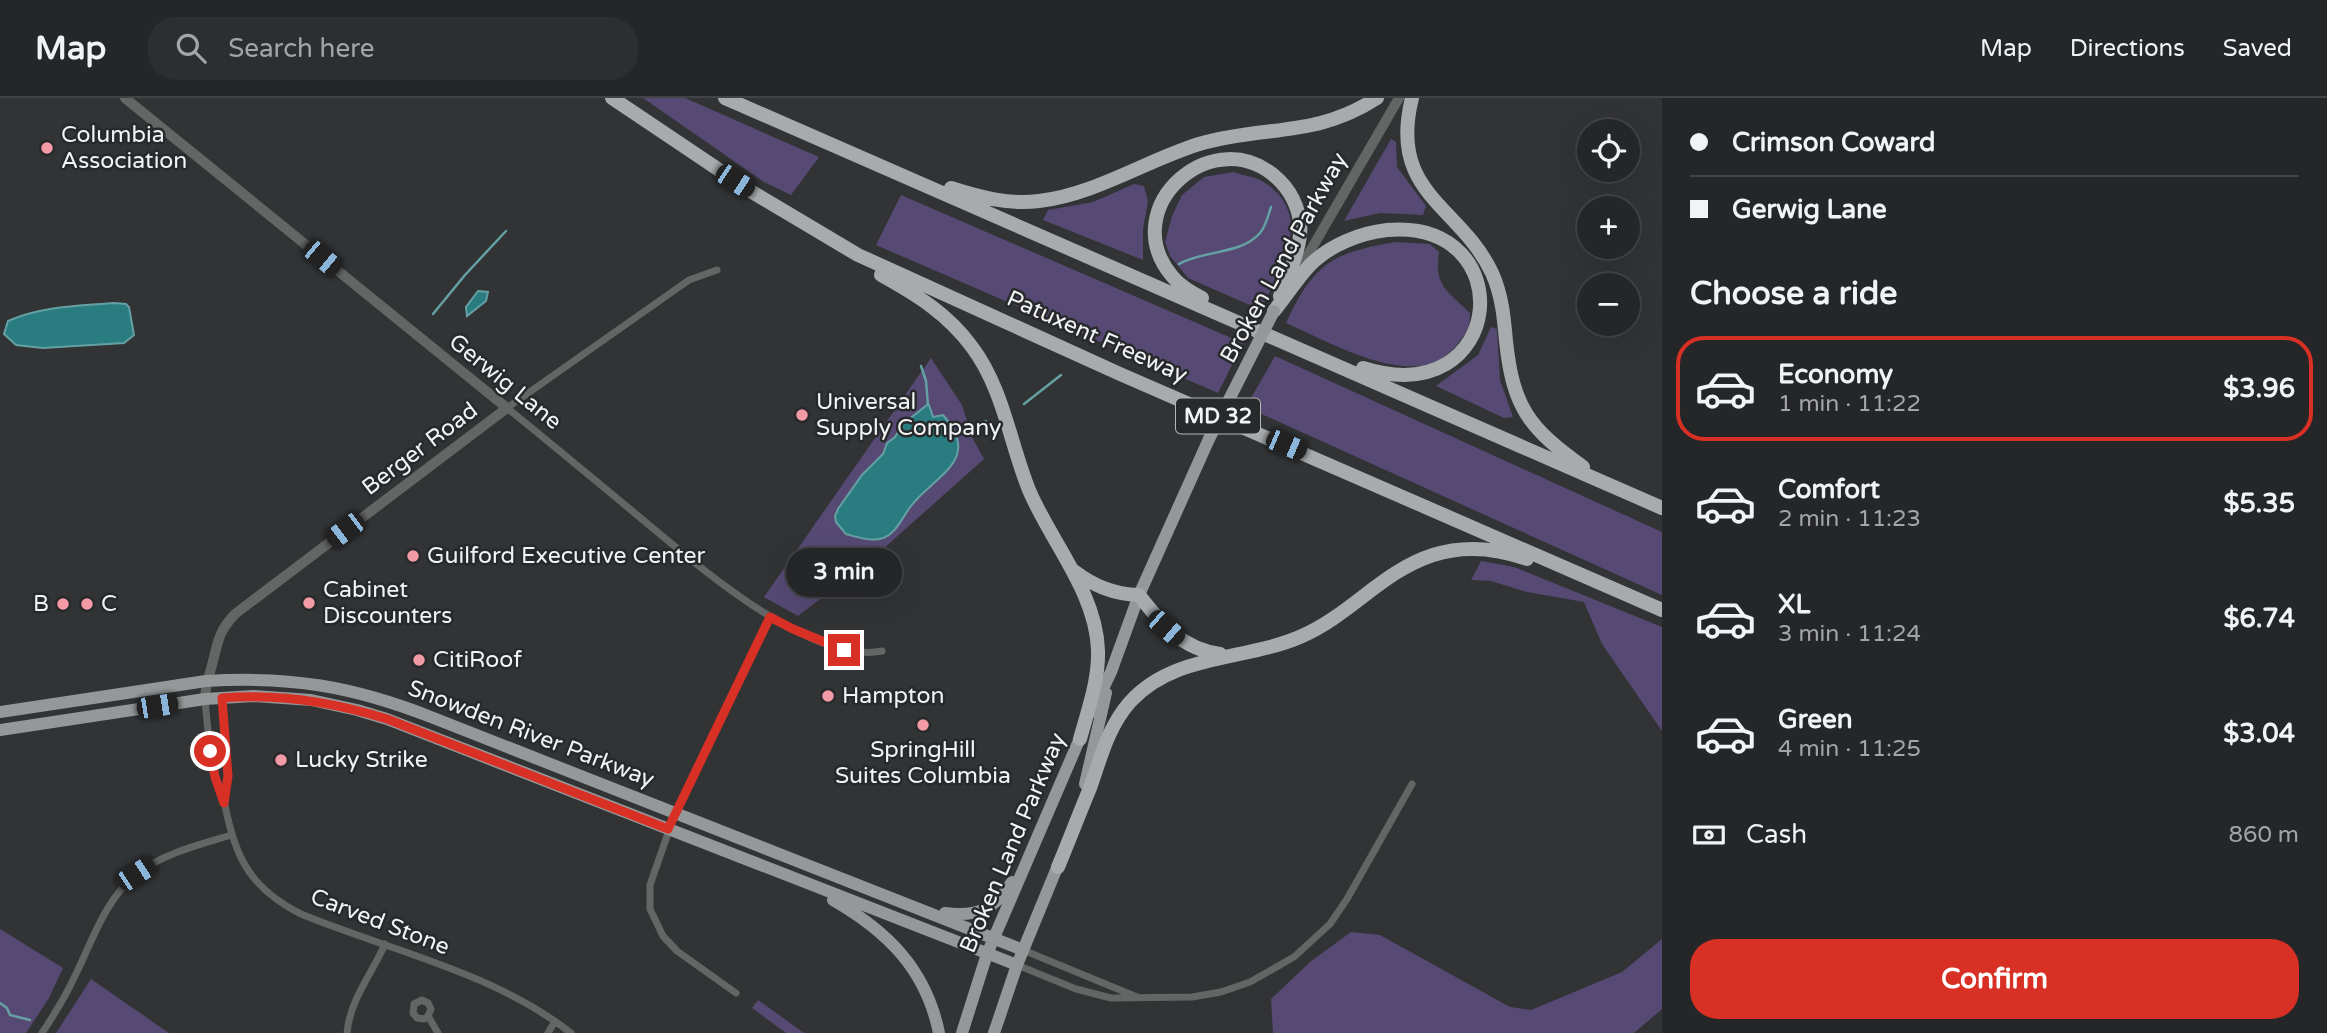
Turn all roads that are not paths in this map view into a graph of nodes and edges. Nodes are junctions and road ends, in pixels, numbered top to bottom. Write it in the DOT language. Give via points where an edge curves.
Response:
graph roads {
  1 [pos="125,98"];
  2 [pos="612,98"];
  3 [pos="725,98"];
  4 [pos="1377,98"];
  5 [pos="1399,98"];
  6 [pos="1412,98"];
  7 [pos="828,144"];
  8 [pos="798,221"];
  9 [pos="717,270"];
  10 [pos="1274,311"];
  11 [pos="1251,328"];
  12 [pos="1296,348"];
  13 [pos="507,408"];
  14 [pos="1626,492"];
  15 [pos="1662,508"];
  16 [pos="1070,568"];
  17 [pos="1139,595"];
  18 [pos="1643,602"];
  19 [pos="1662,610"];
  20 [pos="770,617"];
  21 [pos="882,651"];
  22 [pos="1229,656"];
  23 [pos="1111,672"];
  24 [pos="212,681"];
  25 [pos="222,698"];
  26 [pos="205,699"];
  27 [pos="0,712"];
  28 [pos="0,730"];
  29 [pos="1080,739"];
  30 [pos="1412,784"];
  31 [pos="224,803"];
  32 [pos="675,813"];
  33 [pos="668,829"];
  34 [pos="231,835"];
  35 [pos="1029,855"];
  36 [pos="1058,867"];
  37 [pos="796,879"];
  38 [pos="925,911"];
  39 [pos="994,937"];
  40 [pos="385,944"];
  41 [pos="1023,950"];
  42 [pos="987,954"];
  43 [pos="1017,965"];
  44 [pos="736,993"];
  45 [pos="1138,997"];
  46 [pos="428,1016"];
  47 [pos="555,1021"];
  48 [pos="42,1033"];
  49 [pos="347,1033"];
  50 [pos="438,1033"];
  51 [pos="548,1033"];
  52 [pos="571,1033"];
  53 [pos="939,1033"];
  54 [pos="962,1033"];
  55 [pos="994,1033"];
  1 -- 13 [label="street, Gerwig Lane"];
  2 -- 8 [label="highway, Patuxent Freeway / MD 32"];
  3 -- 7 [label="highway"];
  4 -- 7 [label="highway" via="1326,123 1203,143 1093,187 1036,201 973,195"];
  5 -- 10 [label="street, Broken Land Parkway"];
  6 -- 14 [label="highway" via="1407,134 1414,169 1432,199 1478,249 1490,270 1503,309 1511,379 1523,410 1551,443"];
  7 -- 11 [label="highway"];
  8 -- 16 [label="highway" via="921,298 961,332 993,383 1031,493"];
  8 -- 18 [label="highway, Patuxent Freeway / MD 32" via="858,255 1035,335"];
  9 -- 13 [label="street, Berger Road" via="689,280"];
  10 -- 11 [label="highway" via="1300,234 1292,198 1275,176 1249,162 1223,159 1198,165 1169,190 1158,211 1155,234 1160,256 1181,285"];
  10 -- 12 [label="highway" via="1321,256 1348,240 1380,231 1410,230 1440,237 1459,251 1473,272 1480,297 1477,326 1466,346 1441,368 1416,376 1378,373"];
  10 -- 17 [label="main road, Broken Land Parkway, bridge" via="1209,439"];
  11 -- 12 [label="highway"];
  12 -- 14 [label="highway"];
  13 -- 20 [label="street, Gerwig Lane" via="734,593"];
  13 -- 24 [label="street, Berger Road" via="235,614 217,639"];
  14 -- 15 [label="highway"];
  16 -- 17 [label="highway" via="1098,587"];
  16 -- 29 [label="highway" via="1091,613 1098,649 1095,682"];
  17 -- 22 [label="highway" via="1179,639 1203,651"];
  17 -- 23 [label="main road, Broken Land Parkway"];
  18 -- 19 [label="highway, Patuxent Freeway / MD 32"];
  18 -- 22 [label="highway" via="1516,555 1487,549 1454,550 1404,567 1300,637"];
  20 -- 21 [label="street, Gerwig Lane" via="844,650"];
  20 -- 32 [label="street"];
  22 -- 36 [label="highway" via="1161,677 1126,707 1107,737"];
  23 -- 29 [label="main road, Broken Land Parkway"];
  23 -- 36 [label="main road, Broken Land Parkway" via="1085,785"];
  24 -- 25 [label="street, Berger Road"];
  24 -- 26 [label="street, Berger Road"];
  24 -- 27 [label="main road, Snowden River Parkway"];
  24 -- 32 [label="main road, Snowden River Parkway" via="284,680 360,692"];
  25 -- 26 [label="main road, Snowden River Parkway"];
  25 -- 31 [label="street, Carved Stone" via="228,776"];
  25 -- 33 [label="main road, Snowden River Parkway" via="311,700 387,719"];
  26 -- 28 [label="main road, Snowden River Parkway"];
  26 -- 31 [label="street, Carved Stone" via="210,751"];
  29 -- 35 [label="main road, Broken Land Parkway"];
  30 -- 45 [label="street" via="1338,914 1306,948 1265,975 1221,992"];
  31 -- 34 [label="street, Carved Stone"];
  32 -- 33 [label="street"];
  32 -- 38 [label="main road, Snowden River Parkway"];
  33 -- 37 [label="main road, Snowden River Parkway"];
  33 -- 44 [label="street" via="650,885 653,919 669,943"];
  34 -- 40 [label="street, Carved Stone" via="247,871 276,900 308,917"];
  34 -- 48 [label="street" via="164,858 126,884 108,908 64,999"];
  35 -- 38 [label="main road" via="1000,898 985,909 958,915"];
  35 -- 39 [label="main road, Broken Land Parkway"];
  36 -- 41 [label="main road, Broken Land Parkway"];
  37 -- 42 [label="main road, Snowden River Parkway"];
  37 -- 53 [label="main road" via="859,915 891,942 923,987"];
  38 -- 39 [label="main road, Snowden River Parkway"];
  39 -- 41 [label="main road, Snowden River Parkway"];
  39 -- 42 [label="main road, Broken Land Parkway"];
  40 -- 47 [label="street, Carved Stone" via="475,979"];
  40 -- 49 [label="street" via="355,1001"];
  41 -- 43 [label="main road, Broken Land Parkway"];
  41 -- 45 [label="street"];
  42 -- 43 [label="main road, Snowden River Parkway"];
  42 -- 54 [label="main road, Broken Land Parkway"];
  43 -- 45 [label="street" via="1096,995"];
  43 -- 55 [label="main road, Broken Land Parkway"];
  46 -- 50 [label="street"];
  47 -- 51 [label="street"];
  47 -- 52 [label="street, Carved Stone"];
}
